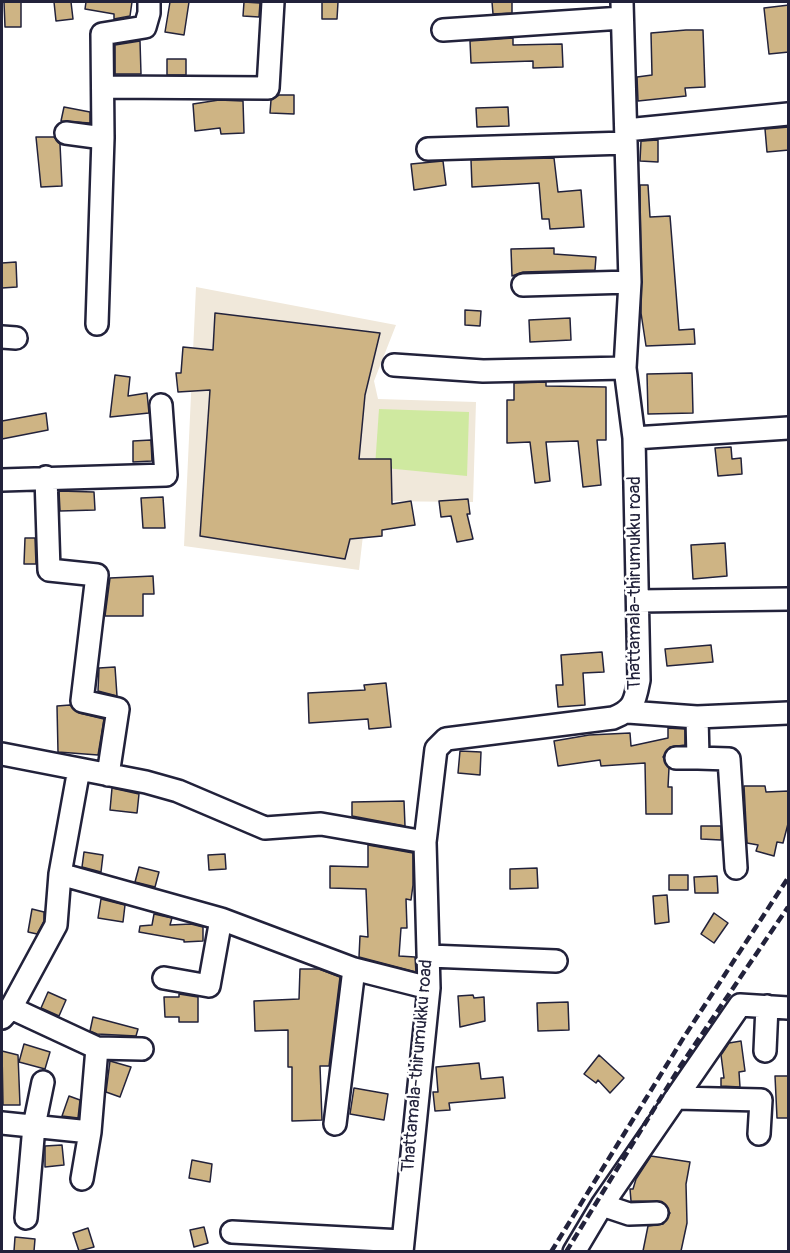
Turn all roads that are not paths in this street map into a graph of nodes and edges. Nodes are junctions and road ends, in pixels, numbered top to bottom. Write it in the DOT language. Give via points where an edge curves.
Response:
graph roads {
  1 [pos="149,2"];
  2 [pos="273,2"];
  3 [pos="622,10"];
  4 [pos="443,30"];
  5 [pos="103,87"];
  6 [pos="789,114"];
  7 [pos="66,133"];
  8 [pos="626,137"];
  9 [pos="103,138"];
  10 [pos="428,149"];
  11 [pos="630,282"];
  12 [pos="523,285"];
  13 [pos="97,324"];
  14 [pos="394,365"];
  15 [pos="625,369"];
  16 [pos="161,405"];
  17 [pos="789,428"];
  18 [pos="634,438"];
  19 [pos="46,477"];
  20 [pos="2,480"];
  21 [pos="789,599"];
  22 [pos="638,601"];
  23 [pos="628,712"];
  24 [pos="789,713"];
  25 [pos="697,717"];
  26 [pos="2,754"];
  27 [pos="676,758"];
  28 [pos="698,758"];
  29 [pos="79,770"];
  30 [pos="108,775"];
  31 [pos="425,843"];
  32 [pos="736,867"];
  33 [pos="60,874"];
  34 [pos="221,919"];
  35 [pos="429,956"];
  36 [pos="556,961"];
  37 [pos="354,969"];
  38 [pos="164,978"];
  39 [pos="429,988"];
  40 [pos="767,1006"];
  41 [pos="789,1008"];
  42 [pos="6,1013"];
  43 [pos="97,1048"];
  44 [pos="142,1049"];
  45 [pos="765,1051"];
  46 [pos="43,1082"];
  47 [pos="676,1098"];
  48 [pos="2,1123"];
  49 [pos="335,1124"];
  50 [pos="34,1126"];
  51 [pos="90,1132"];
  52 [pos="759,1134"];
  53 [pos="82,1179"];
  54 [pos="602,1205"];
  55 [pos="657,1213"];
  56 [pos="26,1218"];
  57 [pos="232,1232"];
  58 [pos="402,1246"];
  59 [pos="574,1251"];
  1 -- 5 [label="street" via="144,27 102,34"];
  2 -- 5 [label="street" via="268,88"];
  3 -- 4 [label="street"];
  3 -- 8 [label="street, Thattamala-thirumukku road"];
  5 -- 9 [label="street"];
  6 -- 8 [label="street"];
  7 -- 9 [label="street"];
  8 -- 10 [label="street"];
  8 -- 11 [label="street, Thattamala-thirumukku road"];
  9 -- 13 [label="street"];
  11 -- 12 [label="street"];
  11 -- 15 [label="street, Thattamala-thirumukku road"];
  14 -- 15 [label="street" via="483,370"];
  15 -- 18 [label="street, Thattamala-thirumukku road"];
  16 -- 19 [label="street" via="166,475"];
  17 -- 18 [label="street"];
  18 -- 22 [label="street, Thattamala-thirumukku road"];
  19 -- 20 [label="street"];
  19 -- 30 [label="street" via="49,570 97,576 82,701 118,709"];
  21 -- 22 [label="street"];
  22 -- 23 [label="street, Thattamala-thirumukku road" via="639,680 636,698"];
  23 -- 25 [label="street"];
  23 -- 31 [label="street, Thattamala-thirumukku road" via="598,721 446,740 436,749"];
  24 -- 25 [label="street"];
  25 -- 28 [label="street"];
  26 -- 29 [label="street"];
  27 -- 28 [label="street"];
  28 -- 32 [label="street" via="729,759"];
  29 -- 30 [label="street"];
  29 -- 33 [label="street"];
  30 -- 31 [label="street" via="178,791 265,828 328,825"];
  31 -- 35 [label="street, Thattamala-thirumukku road"];
  33 -- 34 [label="street"];
  33 -- 42 [label="street" via="56,925"];
  34 -- 37 [label="street"];
  34 -- 38 [label="street" via="209,986"];
  35 -- 36 [label="street"];
  35 -- 39 [label="street, Thattamala-thirumukku road"];
  37 -- 39 [label="street"];
  37 -- 49 [label="street"];
  39 -- 58 [label="street, Thattamala-thirumukku road"];
  40 -- 41 [label="street"];
  40 -- 45 [label="street"];
  40 -- 47 [label="street" via="740,1005"];
  42 -- 43 [label="street"];
  43 -- 44 [label="street"];
  43 -- 51 [label="street"];
  46 -- 50 [label="street"];
  47 -- 52 [label="street" via="761,1100"];
  47 -- 54 [label="street"];
  48 -- 50 [label="street"];
  50 -- 51 [label="street"];
  50 -- 56 [label="street"];
  51 -- 53 [label="street"];
  54 -- 55 [label="street" via="629,1214"];
  54 -- 59 [label="street"];
  57 -- 58 [label="street"];
}
